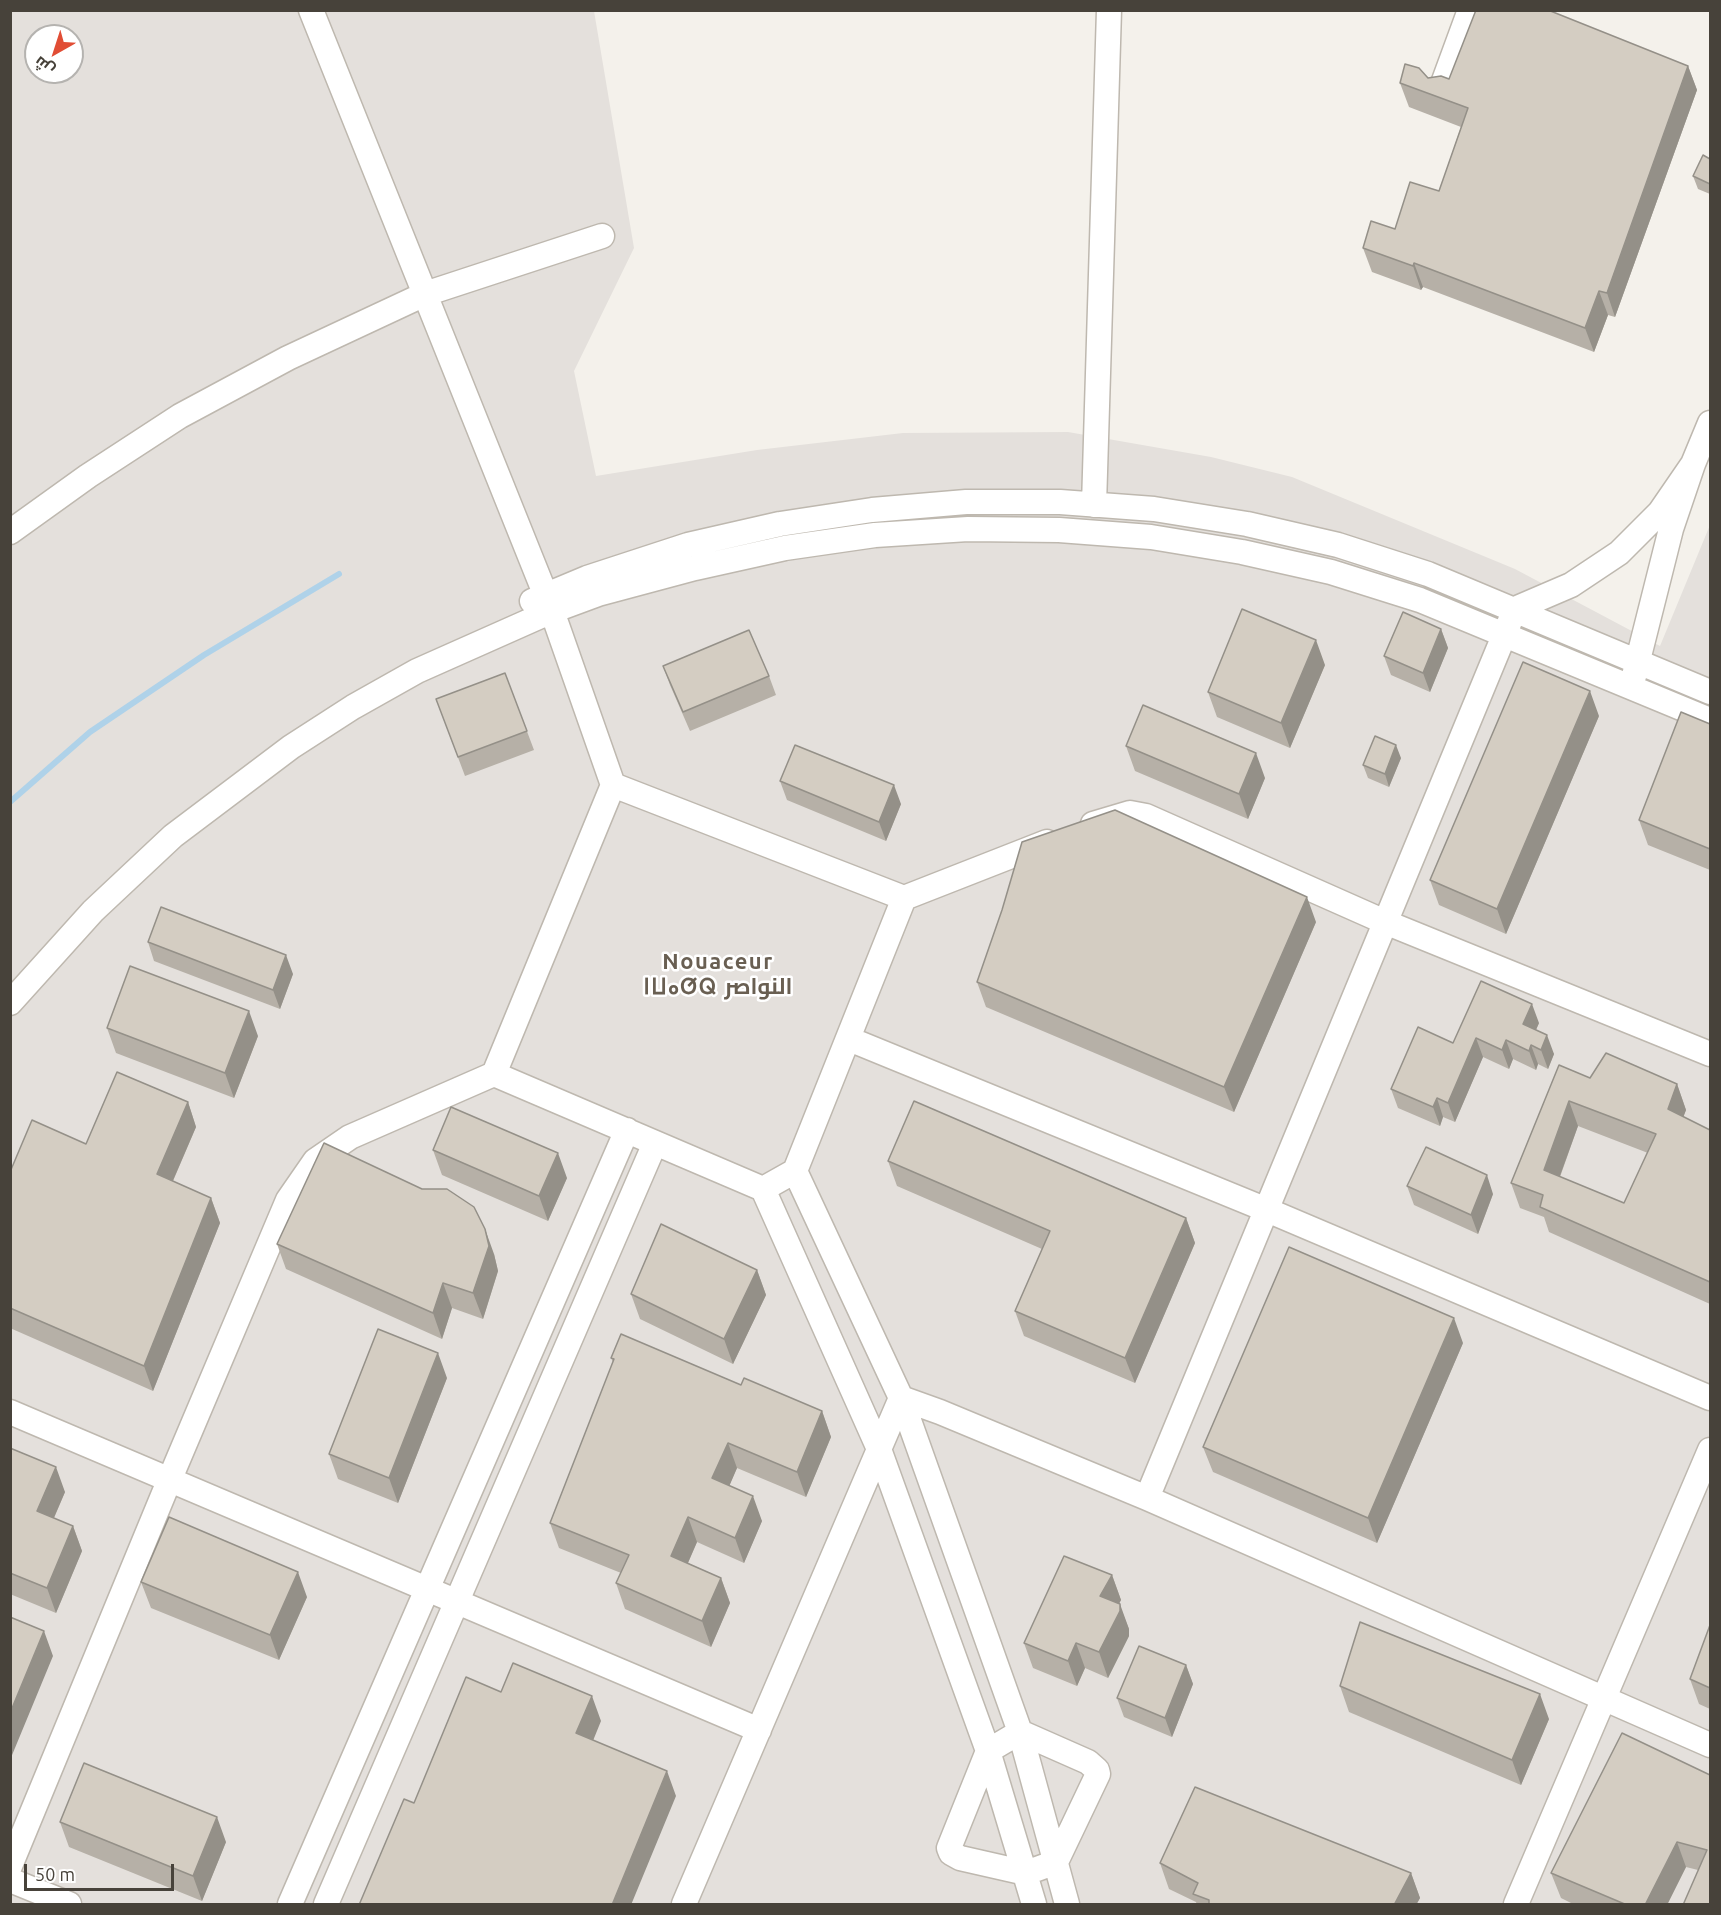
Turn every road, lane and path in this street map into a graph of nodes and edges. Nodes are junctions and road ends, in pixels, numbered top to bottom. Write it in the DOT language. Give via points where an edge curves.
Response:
graph roads {
  1 [pos="311,10"];
  2 [pos="1109,10"];
  3 [pos="1470,10"];
  4 [pos="1441,89"];
  5 [pos="602,236"];
  6 [pos="425,294"];
  7 [pos="1710,423"];
  8 [pos="1693,464"];
  9 [pos="1095,505"];
  10 [pos="10,532"];
  11 [pos="549,603"];
  12 [pos="1515,609"];
  13 [pos="1505,633"];
  14 [pos="1637,661"];
  15 [pos="1631,687"];
  16 [pos="1710,692"];
  17 [pos="1710,720"];
  18 [pos="614,785"];
  19 [pos="904,898"];
  20 [pos="1384,922"];
  21 [pos="13,989"];
  22 [pos="849,1039"];
  23 [pos="1710,1054"];
  24 [pos="494,1074"];
  25 [pos="627,1130"];
  26 [pos="655,1143"];
  27 [pos="795,1171"];
  28 [pos="764,1189"];
  29 [pos="1267,1210"];
  30 [pos="901,1398"];
  31 [pos="1710,1398"];
  32 [pos="10,1412"];
  33 [pos="879,1449"];
  34 [pos="1710,1450"];
  35 [pos="169,1481"];
  36 [pos="1147,1498"];
  37 [pos="427,1587"];
  38 [pos="457,1600"];
  39 [pos="1605,1698"];
  40 [pos="759,1730"];
  41 [pos="1020,1732"];
  42 [pos="1710,1745"];
  43 [pos="988,1751"];
  44 [pos="1056,1862"];
  45 [pos="10,1866"];
  46 [pos="1026,1873"];
  47 [pos="10,1880"];
  48 [pos="69,1905"];
  49 [pos="290,1905"];
  50 [pos="326,1905"];
  51 [pos="684,1905"];
  52 [pos="1034,1905"];
  53 [pos="1066,1905"];
  54 [pos="1516,1905"];
  1 -- 6 [label="street"];
  2 -- 9 [label="street"];
  3 -- 4 [label="street"];
  5 -- 6 [label="street"];
  6 -- 10 [label="street" via="288,358 180,416"];
  6 -- 11 [label="street"];
  7 -- 8 [label="street"];
  8 -- 12 [label="street" via="1660,512 1619,552 1571,585"];
  8 -- 14 [label="street" via="1671,529"];
  9 -- 11 [label="street" via="966,502 872,510 780,524 677,549 587,578"];
  9 -- 12 [label="street" via="1154,509 1247,524 1338,546 1428,574"];
  11 -- 13 [label="street" via="784,548 968,529 1059,530 1151,537 1332,572"];
  11 -- 18 [label="street"];
  11 -- 21 [label="street" via="352,707 168,830 81,899"];
  12 -- 13 [label="street"];
  12 -- 14 [label="street"];
  13 -- 15 [label="street"];
  13 -- 20 [label="street"];
  14 -- 15 [label="street"];
  14 -- 16 [label="street"];
  15 -- 17 [label="street"];
  18 -- 19 [label="street"];
  18 -- 24 [label="street"];
  19 -- 20 [label="street" via="1130,813 1146,816"];
  19 -- 22 [label="street"];
  20 -- 23 [label="street"];
  20 -- 29 [label="street"];
  22 -- 27 [label="street"];
  22 -- 29 [label="street"];
  24 -- 25 [label="street"];
  24 -- 35 [label="street" via="350,1137 315,1161 288,1200"];
  25 -- 26 [label="street"];
  25 -- 37 [label="street"];
  26 -- 28 [label="street"];
  26 -- 38 [label="street"];
  27 -- 28 [label="street"];
  27 -- 30 [label="street"];
  28 -- 33 [label="street"];
  29 -- 31 [label="street"];
  29 -- 36 [label="street"];
  30 -- 33 [label="street"];
  30 -- 36 [label="street"];
  30 -- 41 [label="street"];
  32 -- 35 [label="street"];
  33 -- 40 [label="street"];
  33 -- 43 [label="street"];
  34 -- 39 [label="street"];
  35 -- 37 [label="street"];
  35 -- 45 [label="street"];
  36 -- 39 [label="street"];
  37 -- 38 [label="street"];
  37 -- 49 [label="street"];
  38 -- 40 [label="street"];
  38 -- 50 [label="street"];
  39 -- 42 [label="street"];
  39 -- 54 [label="street"];
  40 -- 51 [label="street"];
  41 -- 43 [label="street"];
  41 -- 44 [label="street"];
  41 -- 44 [label="street" via="1088,1762 1097,1770"];
  43 -- 46 [label="street"];
  43 -- 46 [label="street" via="949,1848 960,1858"];
  44 -- 46 [label="street"];
  44 -- 53 [label="street"];
  46 -- 52 [label="street"];
  47 -- 48 [label="street"];
}
